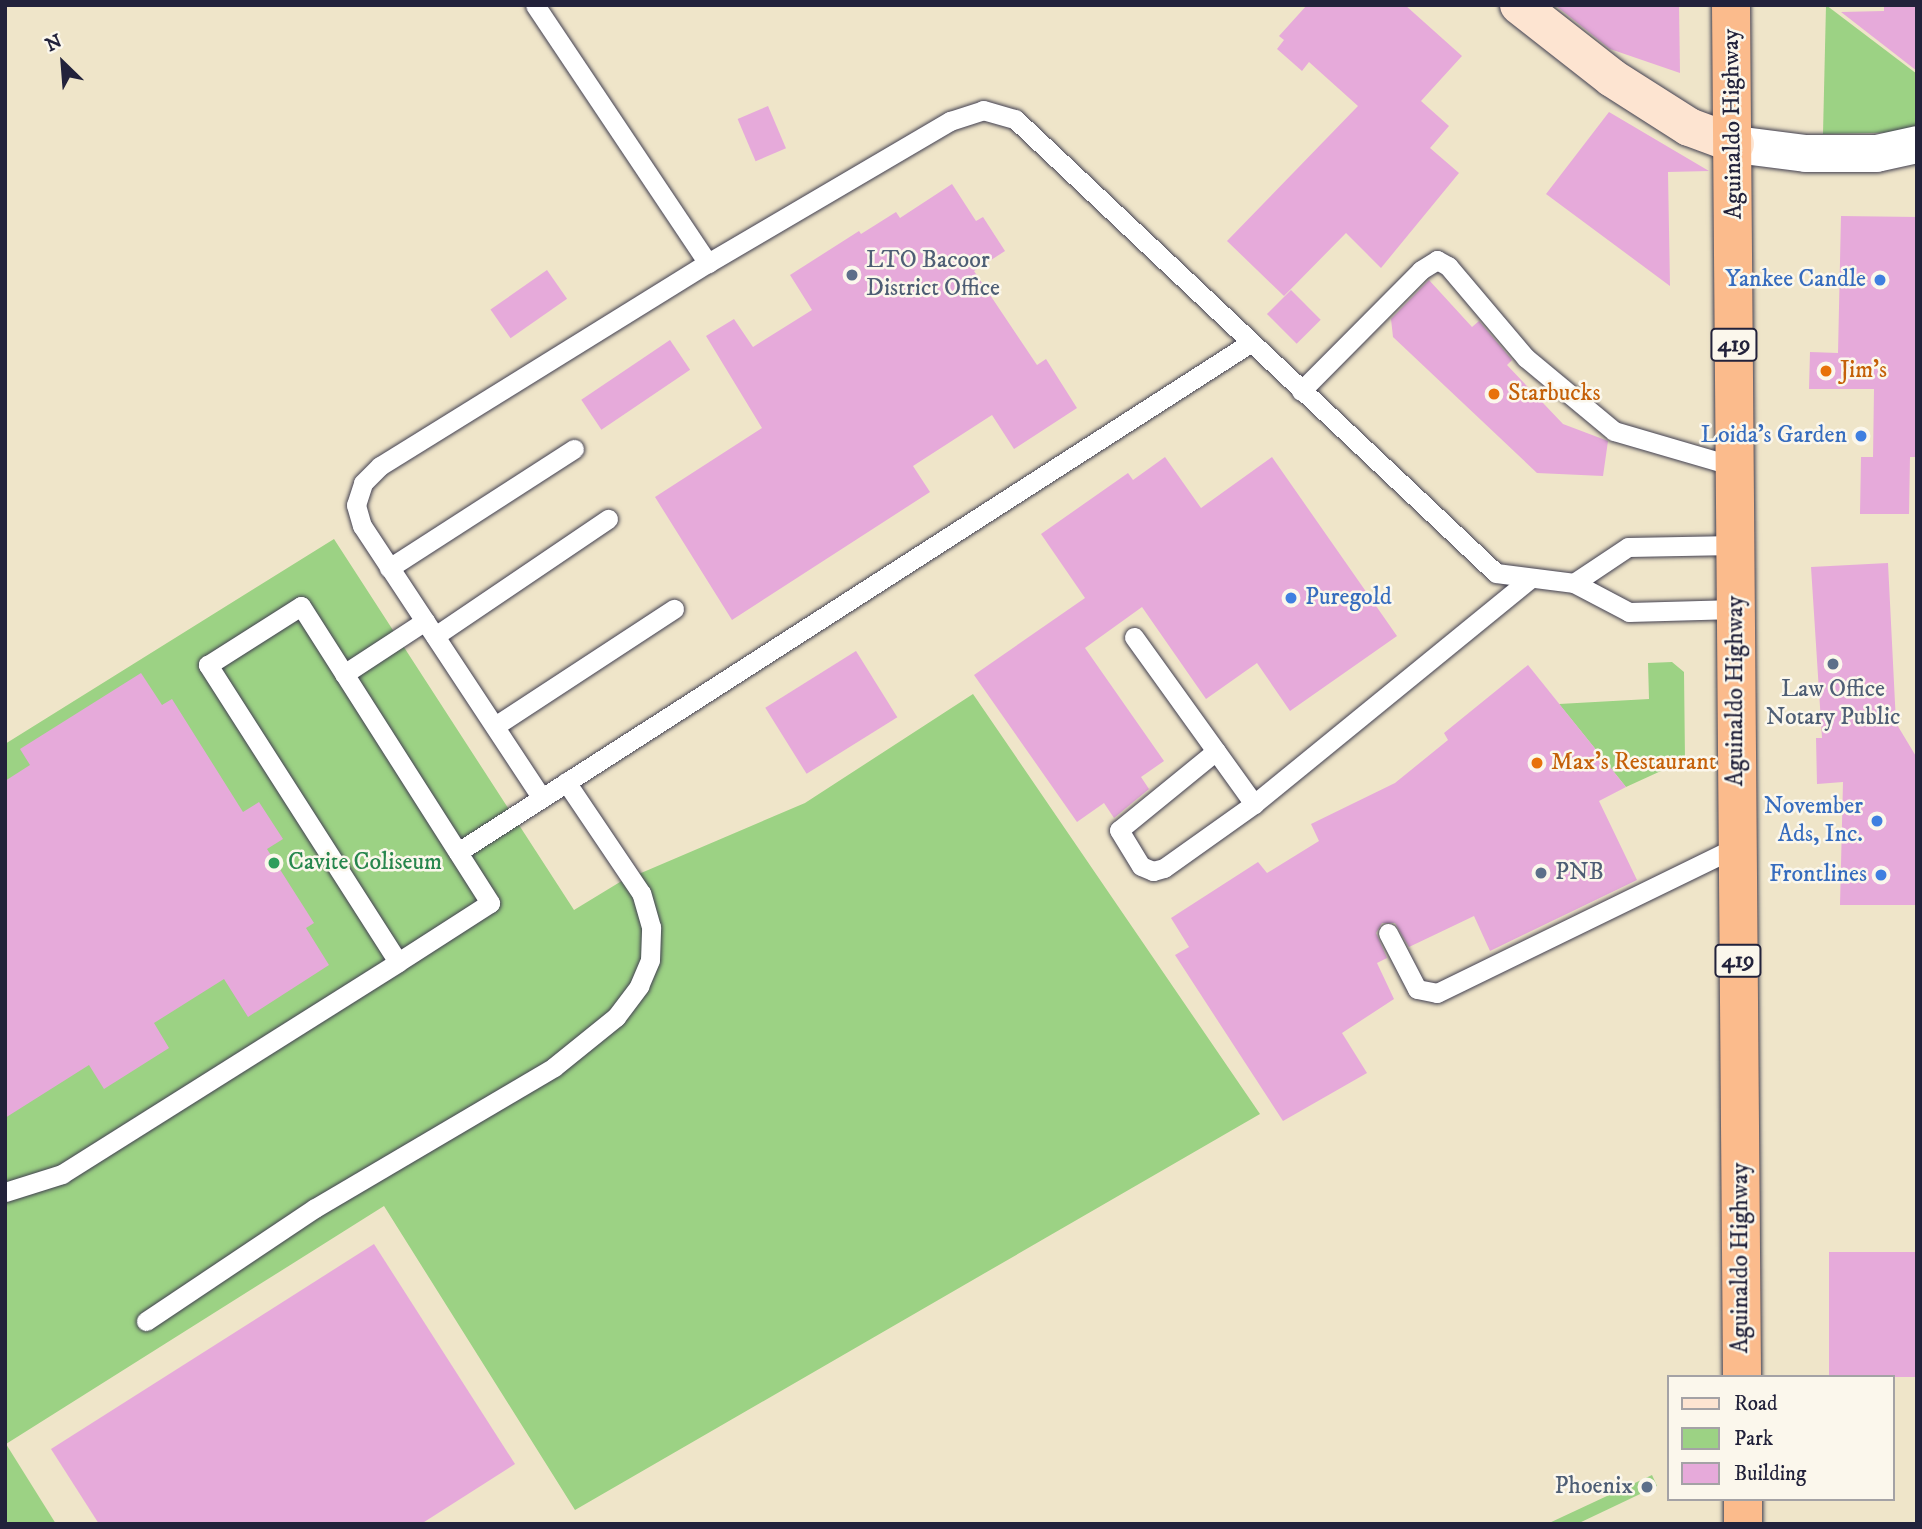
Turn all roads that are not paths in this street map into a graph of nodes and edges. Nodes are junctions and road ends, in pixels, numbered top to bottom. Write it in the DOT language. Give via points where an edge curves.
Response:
graph roads {
  1 [pos="534,5"];
  2 [pos="1518,5"];
  3 [pos="1731,5"];
  4 [pos="1735,144"];
  5 [pos="1917,144"];
  6 [pos="1876,153"];
  7 [pos="1917,166"];
  8 [pos="708,262"];
  9 [pos="1250,343"];
  10 [pos="1301,391"];
  11 [pos="574,449"];
  12 [pos="1734,466"];
  13 [pos="608,519"];
  14 [pos="1735,545"];
  15 [pos="390,568"];
  16 [pos="1530,579"];
  17 [pos="1574,583"];
  18 [pos="674,609"];
  19 [pos="1735,610"];
  20 [pos="430,628"];
  21 [pos="1134,637"];
  22 [pos="344,674"];
  23 [pos="495,726"];
  24 [pos="1216,751"];
  25 [pos="566,782"];
  26 [pos="541,797"];
  27 [pos="1254,804"];
  28 [pos="1738,846"];
  29 [pos="458,852"];
  30 [pos="1388,933"];
  31 [pos="398,962"];
  32 [pos="5,1192"];
  33 [pos="146,1321"];
  34 [pos="1742,1375"];
  35 [pos="1743,1501"];
  36 [pos="1743,1524"];
  1 -- 8 [label="lane"];
  2 -- 4 [label="street" via="1543,28 1689,127"];
  3 -- 4 [label="highway, Aguinaldo Highway / 419"];
  4 -- 6 [label="street" via="1805,153"];
  4 -- 12 [label="highway, Aguinaldo Highway / 419"];
  5 -- 6 [label="street"];
  6 -- 7 [label="street" via="1897,166"];
  8 -- 9 [label="lane" via="950,121 982,110 999,112 1015,119"];
  8 -- 15 [label="lane" via="370,474 358,494 358,516"];
  9 -- 10 [label="lane"];
  9 -- 25 [label="lane"];
  10 -- 12 [label="lane" via="1421,270 1437,260 1448,266 1526,358 1614,431"];
  10 -- 16 [label="lane" via="1481,562 1496,573"];
  11 -- 15 [label="lane"];
  12 -- 14 [label="highway, Aguinaldo Highway / 419"];
  13 -- 20 [label="lane"];
  14 -- 17 [label="lane" via="1628,547"];
  14 -- 19 [label="highway, Aguinaldo Highway / 419"];
  15 -- 20 [label="lane"];
  16 -- 17 [label="lane"];
  16 -- 27 [label="lane"];
  17 -- 19 [label="lane" via="1629,612"];
  18 -- 23 [label="lane"];
  19 -- 28 [label="highway, Aguinaldo Highway / 419"];
  20 -- 22 [label="lane"];
  20 -- 23 [label="lane"];
  21 -- 24 [label="lane"];
  22 -- 29 [label="lane"];
  22 -- 31 [label="lane" via="300,606 208,665"];
  23 -- 26 [label="lane"];
  24 -- 27 [label="lane"];
  24 -- 27 [label="lane" via="1128,819 1119,830 1121,839 1141,866 1153,871 1164,868"];
  25 -- 26 [label="lane"];
  25 -- 33 [label="lane" via="641,893 651,927 650,960 639,986 616,1017 554,1067 315,1208"];
  26 -- 29 [label="lane"];
  28 -- 30 [label="lane" via="1437,993 1417,989"];
  28 -- 34 [label="highway, Aguinaldo Highway / 419"];
  29 -- 31 [label="lane" via="490,902"];
  31 -- 32 [label="lane" via="62,1174"];
  35 -- 36 [label="highway"];
}
